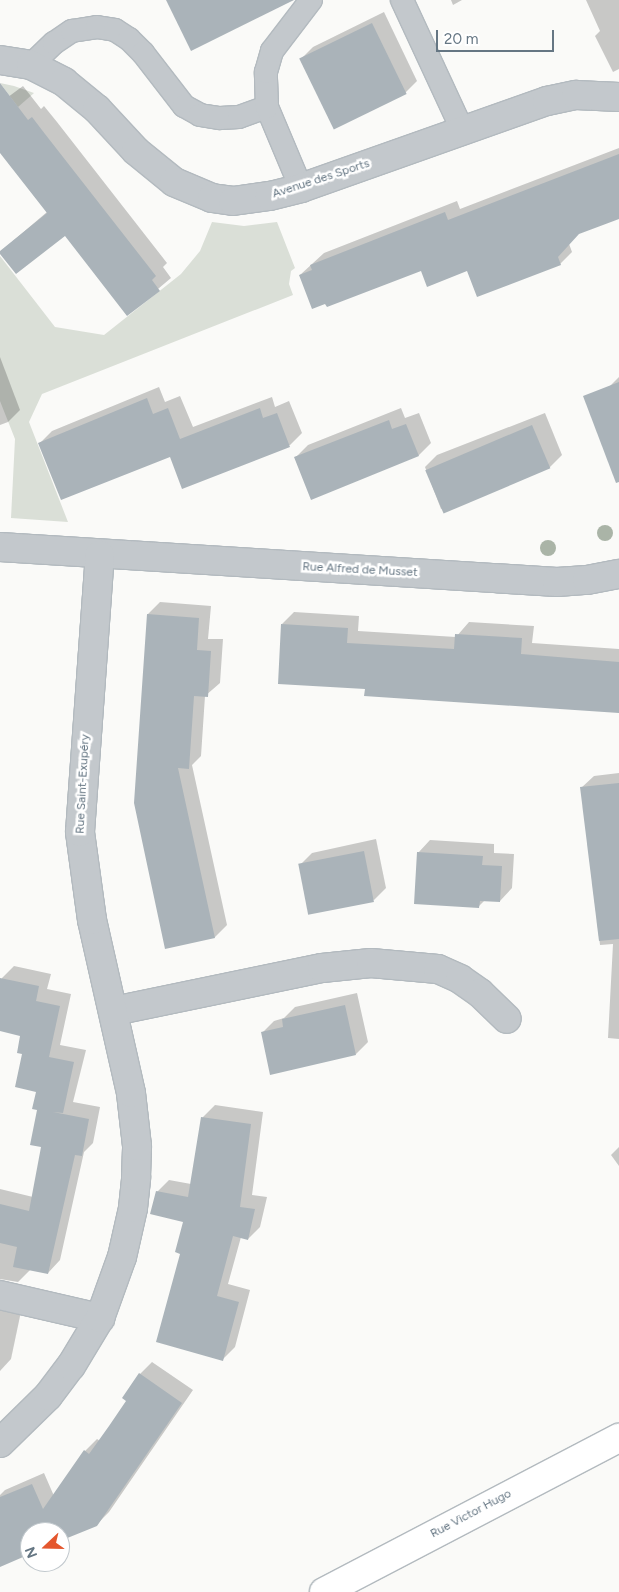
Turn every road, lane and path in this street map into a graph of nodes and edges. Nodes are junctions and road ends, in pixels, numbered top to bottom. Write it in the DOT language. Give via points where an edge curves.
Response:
graph roads {
  1 [pos="311,0"];
  2 [pos="402,0"];
  3 [pos="0,60"];
  4 [pos="32,65"];
  5 [pos="619,97"];
  6 [pos="267,107"];
  7 [pos="462,129"];
  8 [pos="301,188"];
  9 [pos="0,547"];
  10 [pos="100,554"];
  11 [pos="619,574"];
  12 [pos="114,1010"];
  13 [pos="507,1019"];
  14 [pos="0,1295"];
  15 [pos="100,1318"];
  16 [pos="619,1438"];
  17 [pos="0,1443"];
  18 [pos="324,1592"];
  1 -- 6 [label="lane" via="272,51 266,72"];
  2 -- 7 [label="lane"];
  3 -- 4 [label="street, Avenue des Sports"];
  4 -- 6 [label="lane" via="54,43 72,31 97,27 115,30 129,39 184,106 200,115 240,117"];
  4 -- 8 [label="street, Avenue des Sports" via="64,82 97,109 153,167 192,192 233,201"];
  5 -- 7 [label="street, Avenue des Sports" via="576,96 547,100"];
  6 -- 8 [label="lane"];
  7 -- 8 [label="street, Avenue des Sports"];
  9 -- 10 [label="street, Rue Alfred de Musset"];
  10 -- 11 [label="street, Rue Alfred de Musset" via="557,582"];
  10 -- 12 [label="street, Rue Saint-Exupéry" via="80,832 92,920"];
  12 -- 13 [label="street" via="322,968 371,963 438,969 480,993"];
  12 -- 15 [label="street, Rue Saint-Exupéry" via="135,1119 136,1177 122,1257"];
  14 -- 15 [label="street"];
  15 -- 17 [label="street, Rue Saint-Exupéry" via="48,1396"];
  16 -- 18 [label="main road, Rue Victor Hugo"];
}
